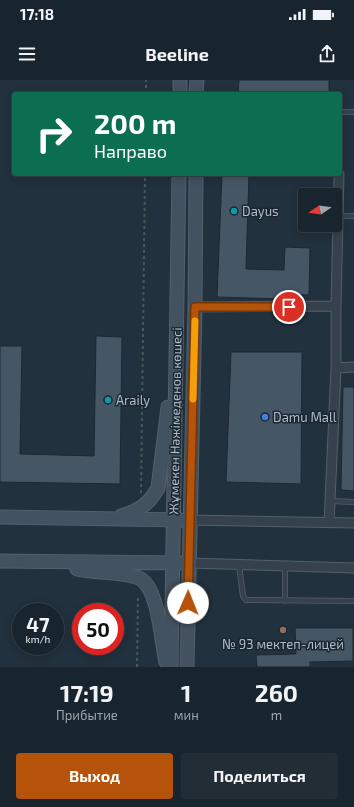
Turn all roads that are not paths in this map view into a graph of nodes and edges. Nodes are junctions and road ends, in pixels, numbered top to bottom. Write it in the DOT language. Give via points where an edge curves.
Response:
graph roads {
  1 [pos="180,80"];
  2 [pos="197,80"];
  3 [pos="180,92"];
  4 [pos="196,92"];
  5 [pos="342,112"];
  6 [pos="354,112"];
  7 [pos="179,176"];
  8 [pos="196,176"];
  9 [pos="339,176"];
  10 [pos="339,188"];
  11 [pos="342,216"];
  12 [pos="354,216"];
  13 [pos="338,232"];
  14 [pos="336,306"];
  15 [pos="195,307"];
  16 [pos="354,367"];
  17 [pos="336,368"];
  18 [pos="175,386"];
  19 [pos="330,501"];
  20 [pos="354,502"];
  21 [pos="0,517"];
  22 [pos="112,519"];
  23 [pos="174,520"];
  24 [pos="189,520"];
  25 [pos="329,523"];
  26 [pos="354,523"];
  27 [pos="0,562"];
  28 [pos="52,562"];
  29 [pos="173,563"];
  30 [pos="189,563"];
  31 [pos="239,565"];
  32 [pos="285,566"];
  33 [pos="354,568"];
  34 [pos="285,601"];
  35 [pos="354,601"];
  36 [pos="167,667"];
  37 [pos="171,667"];
  38 [pos="187,667"];
  1 -- 3 [label="main road"];
  2 -- 4 [label="main road"];
  5 -- 6 [label="lane"];
  7 -- 18 [label="main road, Жұмекен Нәжімеденов көшесі"];
  8 -- 15 [label="main road, Жұмекен Нәжімеденов көшесі"];
  9 -- 10 [label="street"];
  11 -- 12 [label="lane"];
  13 -- 14 [label="street"];
  14 -- 15 [label="street"];
  14 -- 17 [label="street"];
  15 -- 24 [label="main road, Жұмекен Нәжімеденов көшесі"];
  16 -- 17 [label="street"];
  17 -- 19 [label="street"];
  18 -- 22 [label="main road" via="167,414 158,488 144,507"];
  18 -- 23 [label="main road, Жұмекен Нәжімеденов көшесі"];
  19 -- 20 [label="lane"];
  19 -- 25 [label="street"];
  21 -- 22 [label="main road"];
  22 -- 23 [label="main road"];
  23 -- 24 [label="main road"];
  23 -- 29 [label="main road, Жұмекен Нәжімеденов көшесі"];
  24 -- 25 [label="street"];
  24 -- 30 [label="main road, Жұмекен Нәжімеденов көшесі"];
  25 -- 26 [label="street"];
  27 -- 28 [label="main road"];
  28 -- 29 [label="main road"];
  28 -- 36 [label="main road" via="81,570 139,578 147,585 154,600"];
  29 -- 30 [label="main road"];
  29 -- 37 [label="main road, Жұмекен Нәжімеденов көшесі"];
  30 -- 31 [label="street"];
  30 -- 38 [label="main road, Жұмекен Нәжімеденов көшесі"];
  31 -- 32 [label="street"];
  31 -- 34 [label="lane" via="246,600"];
  32 -- 33 [label="street"];
  32 -- 34 [label="lane"];
  34 -- 35 [label="lane"];
}
